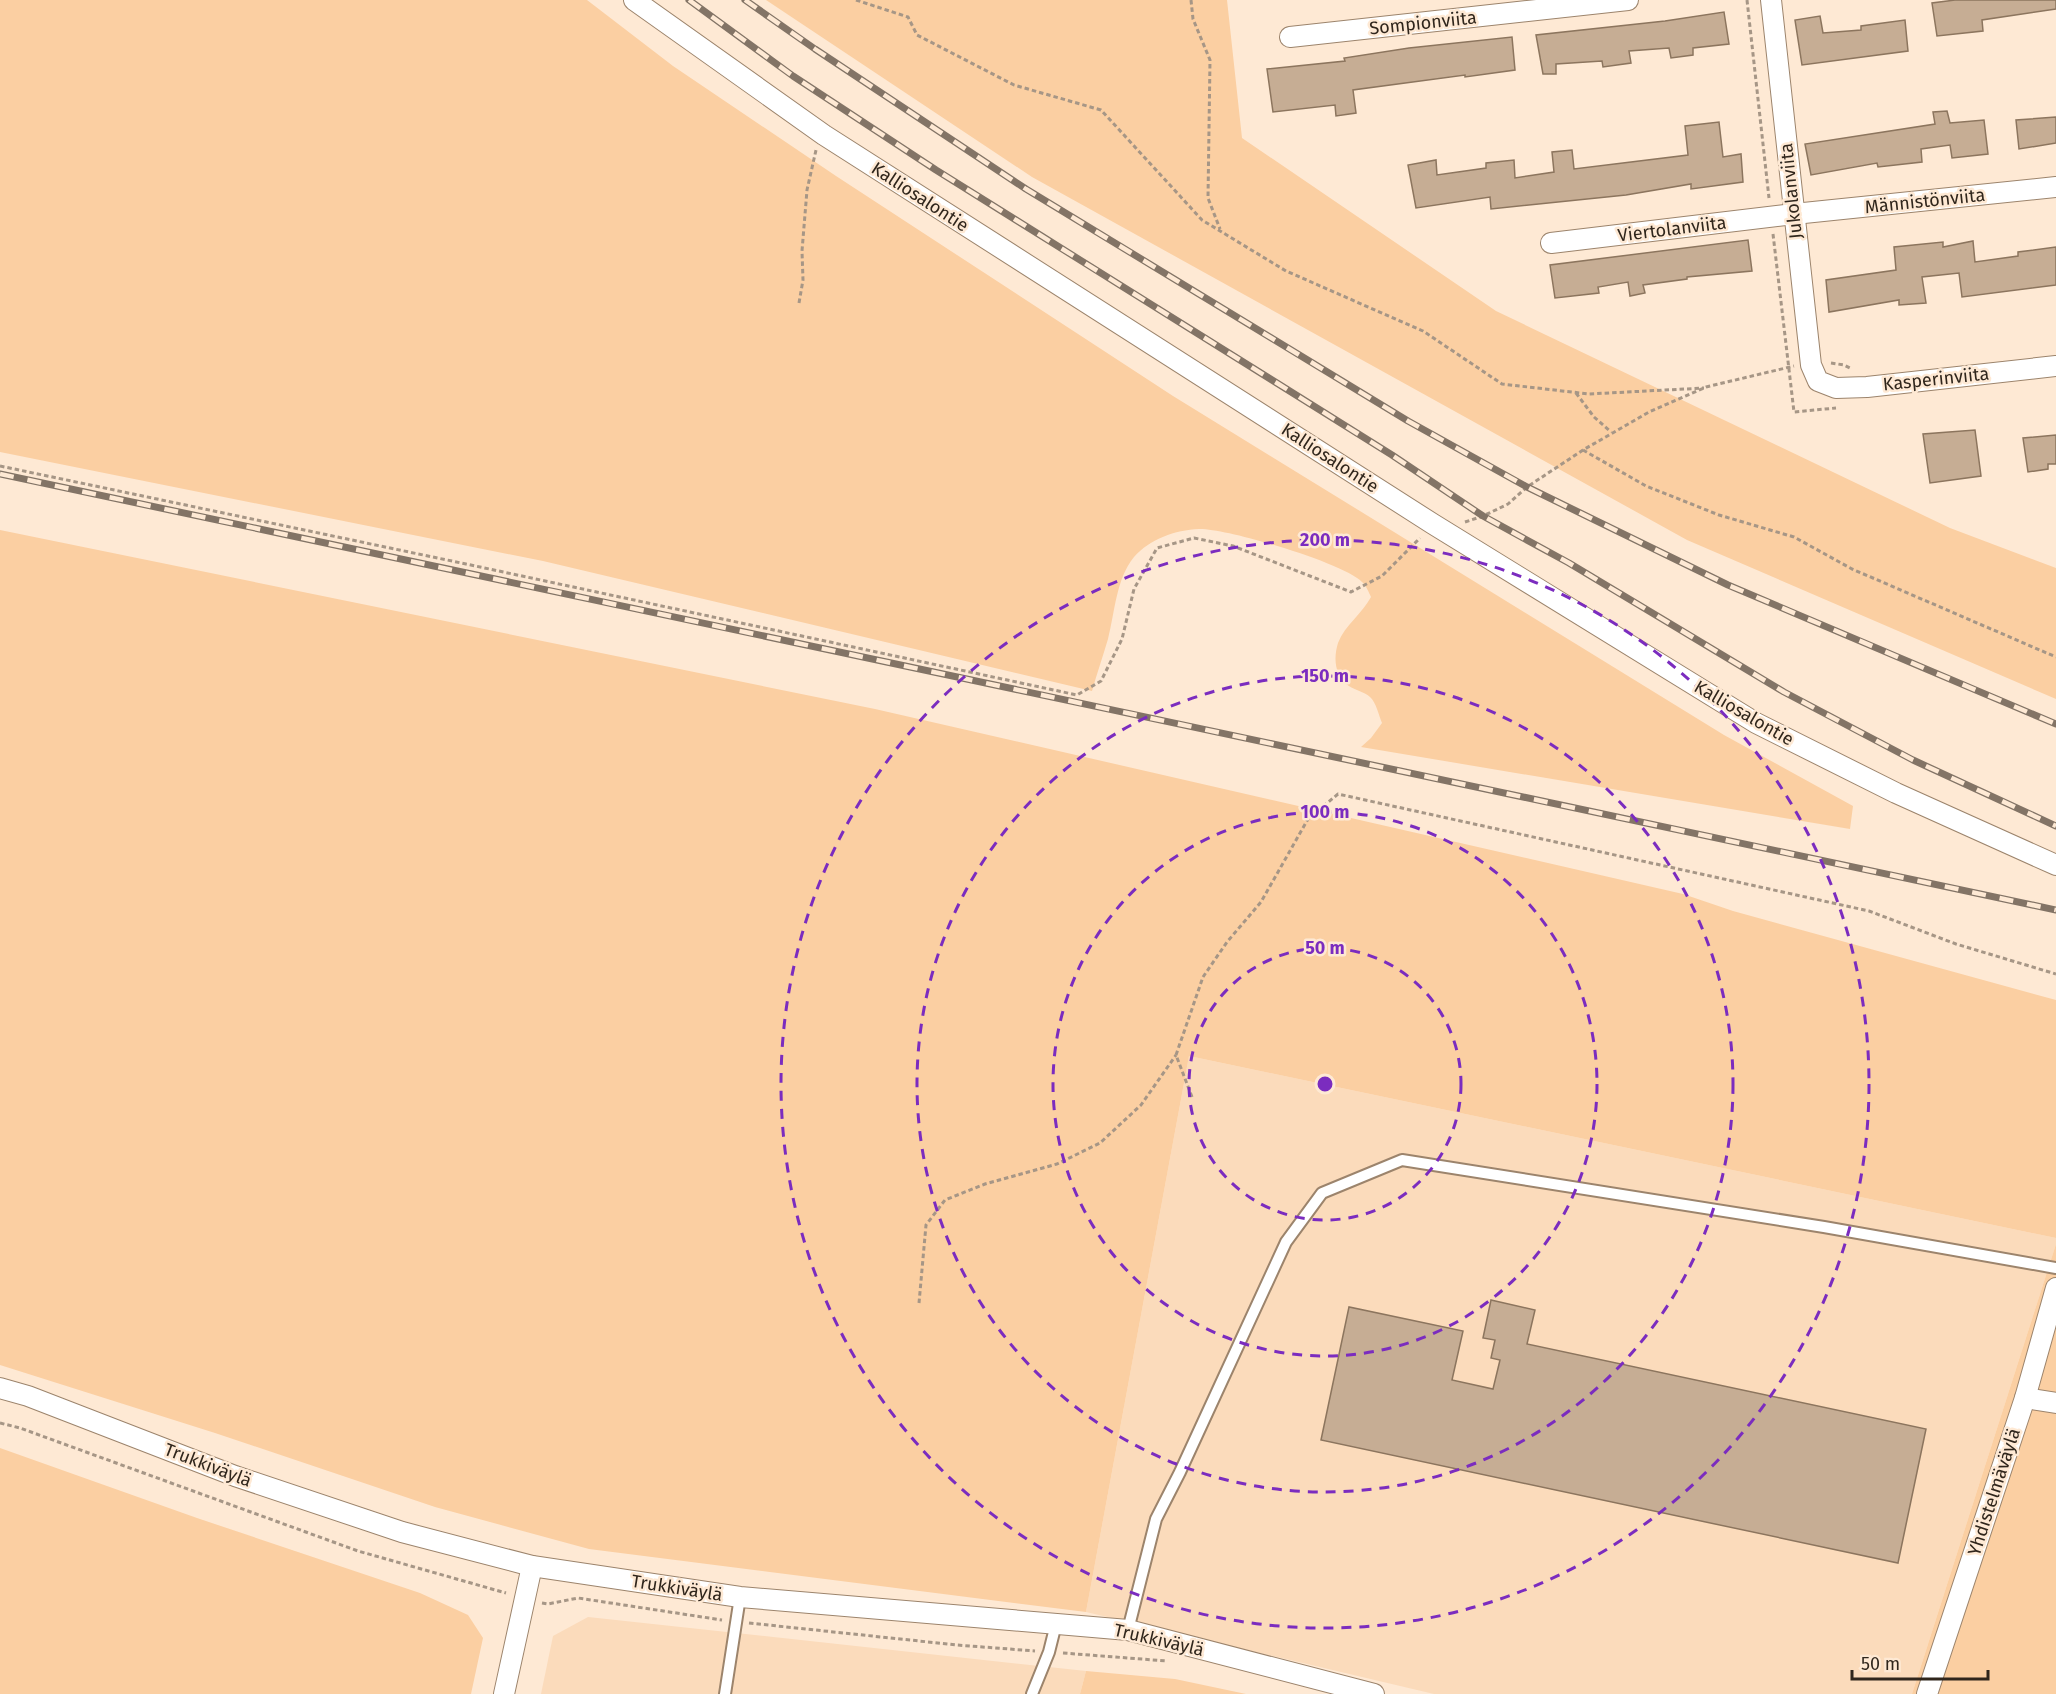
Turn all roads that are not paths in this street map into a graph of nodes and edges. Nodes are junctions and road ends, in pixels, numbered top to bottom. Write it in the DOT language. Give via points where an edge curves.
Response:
graph roads {
  1 [pos="634,0"];
  2 [pos="1628,0"];
  3 [pos="1771,0"];
  4 [pos="1290,38"];
  5 [pos="2056,187"];
  6 [pos="1794,214"];
  7 [pos="1551,243"];
  8 [pos="2056,366"];
  9 [pos="1818,381"];
  10 [pos="2056,865"];
  11 [pos="2056,1268"];
  12 [pos="2056,1288"];
  13 [pos="0,1388"];
  14 [pos="2025,1398"];
  15 [pos="2056,1403"];
  16 [pos="532,1566"];
  17 [pos="740,1597"];
  18 [pos="1056,1624"];
  19 [pos="1128,1630"];
  20 [pos="504,1694"];
  21 [pos="724,1694"];
  22 [pos="1032,1694"];
  23 [pos="1374,1694"];
  24 [pos="1927,1694"];
  1 -- 10 [label="street, Kalliosalontie" via="824,135 1433,524 1756,723 1896,793"];
  2 -- 4 [label="street, Sompionviita"];
  3 -- 6 [label="street, Jukolanviita"];
  5 -- 6 [label="street, Männistönviita"];
  6 -- 7 [label="street, Viertolanviita"];
  6 -- 9 [label="street, Jukolanviita" via="1811,365"];
  8 -- 9 [label="street, Kasperinviita" via="1867,387 1836,388"];
  11 -- 19 [label="lane" via="1402,1160 1322,1193 1286,1242 1156,1519"];
  12 -- 14 [label="street, Yhdistelmäväylä"];
  13 -- 16 [label="street, Trukkiväylä" via="246,1480 402,1532"];
  14 -- 15 [label="street"];
  14 -- 24 [label="street, Yhdistelmäväylä"];
  16 -- 17 [label="street, Trukkiväylä"];
  16 -- 20 [label="street"];
  17 -- 18 [label="street, Trukkiväylä"];
  17 -- 21 [label="lane"];
  18 -- 19 [label="street, Trukkiväylä"];
  18 -- 22 [label="lane"];
  19 -- 23 [label="street, Trukkiväylä"];
}
